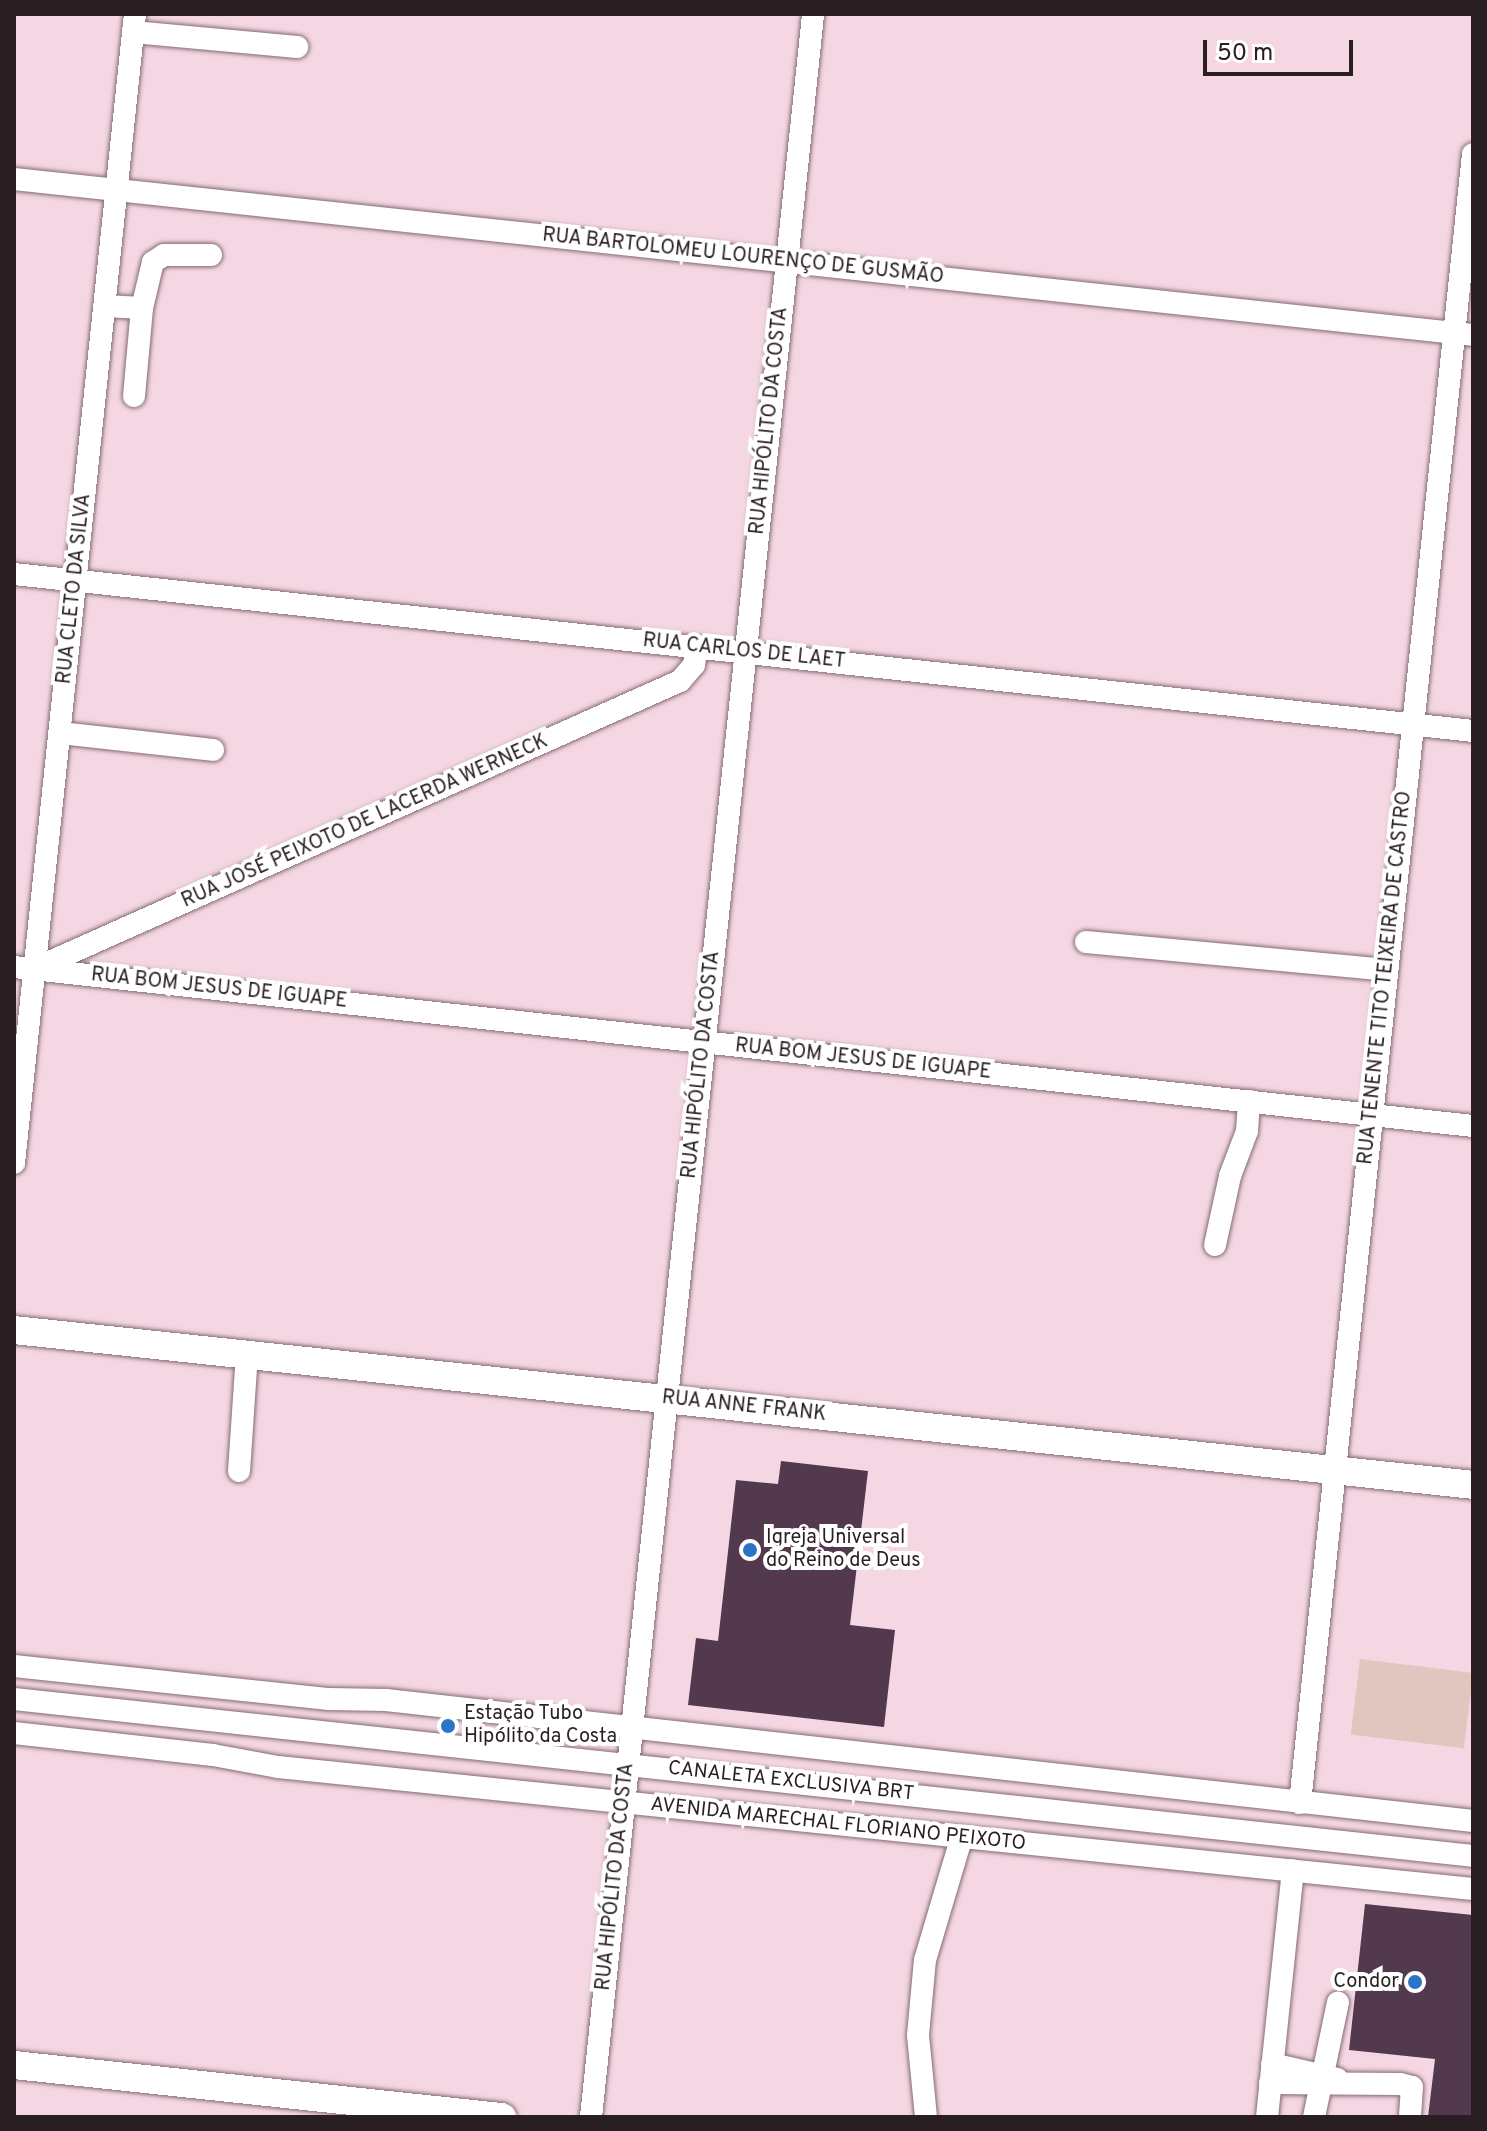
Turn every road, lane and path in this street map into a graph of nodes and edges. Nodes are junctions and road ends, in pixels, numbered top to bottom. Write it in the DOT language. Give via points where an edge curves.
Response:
graph roads {
  1 [pos="813,14"];
  2 [pos="134,23"];
  3 [pos="297,47"];
  4 [pos="1473,154"];
  5 [pos="14,179"];
  6 [pos="117,190"];
  7 [pos="211,255"];
  8 [pos="787,262"];
  9 [pos="105,306"];
  10 [pos="142,308"];
  11 [pos="1467,331"];
  12 [pos="134,396"];
  13 [pos="14,574"];
  14 [pos="76,580"];
  15 [pos="697,647"];
  16 [pos="746,652"];
  17 [pos="1413,724"];
  18 [pos="1473,731"];
  19 [pos="60,733"];
  20 [pos="213,750"];
  21 [pos="1086,942"];
  22 [pos="1387,970"];
  23 [pos="21,971"];
  24 [pos="704,1043"];
  25 [pos="1249,1101"];
  26 [pos="1372,1115"];
  27 [pos="1473,1126"];
  28 [pos="14,1163"];
  29 [pos="1215,1245"];
  30 [pos="14,1330"];
  31 [pos="247,1355"];
  32 [pos="667,1399"];
  33 [pos="1335,1470"];
  34 [pos="239,1471"];
  35 [pos="1473,1485"];
  36 [pos="14,1666"];
  37 [pos="14,1699"];
  38 [pos="632,1727"];
  39 [pos="14,1733"];
  40 [pos="628,1765"];
  41 [pos="624,1802"];
  42 [pos="1300,1803"];
  43 [pos="1473,1821"];
  44 [pos="961,1839"];
  45 [pos="1473,1856"];
  46 [pos="1293,1870"];
  47 [pos="1473,1889"];
  48 [pos="1338,2002"];
  49 [pos="14,2065"];
  50 [pos="1271,2074"];
  51 [pos="1329,2079"];
  52 [pos="502,2117"];
  53 [pos="591,2117"];
  54 [pos="926,2117"];
  55 [pos="1267,2117"];
  56 [pos="1314,2117"];
  57 [pos="1410,2117"];
  1 -- 8 [label="street, RUA HIPÓLITO DA COSTA"];
  2 -- 3 [label="street"];
  2 -- 6 [label="street, RUA CLETO DA SILVA"];
  4 -- 11 [label="street, RUA TENENTE TITO TEIXEIRA DE CASTRO"];
  5 -- 6 [label="street, RUA BARTOLOMEU LOURENÇO DE GUSMÃO"];
  6 -- 8 [label="street, RUA BARTOLOMEU LOURENÇO DE GUSMÃO"];
  6 -- 9 [label="street, RUA CLETO DA SILVA"];
  7 -- 10 [label="street" via="164,255 153,262"];
  8 -- 11 [label="street, RUA BARTOLOMEU LOURENÇO DE GUSMÃO"];
  8 -- 16 [label="street, RUA HIPÓLITO DA COSTA"];
  9 -- 10 [label="street"];
  9 -- 14 [label="street, RUA CLETO DA SILVA"];
  10 -- 12 [label="street"];
  11 -- 17 [label="street, RUA TENENTE TITO TEIXEIRA DE CASTRO"];
  13 -- 14 [label="street, RUA CARLOS DE LAET"];
  14 -- 15 [label="street, RUA CARLOS DE LAET"];
  14 -- 19 [label="street, RUA CLETO DA SILVA"];
  15 -- 16 [label="street, RUA CARLOS DE LAET"];
  15 -- 23 [label="street, RUA JOSÉ PEIXOTO DE LACERDA WERNECK" via="694,665 680,681"];
  16 -- 17 [label="street, RUA CARLOS DE LAET"];
  16 -- 24 [label="street, RUA HIPÓLITO DA COSTA"];
  17 -- 18 [label="street, RUA CARLOS DE LAET"];
  17 -- 22 [label="street, RUA TENENTE TITO TEIXEIRA DE CASTRO"];
  19 -- 20 [label="street"];
  19 -- 23 [label="street, RUA CLETO DA SILVA"];
  21 -- 22 [label="street"];
  22 -- 26 [label="street, RUA TENENTE TITO TEIXEIRA DE CASTRO"];
  23 -- 24 [label="street, RUA BOM JESUS DE IGUAPE"];
  23 -- 28 [label="street, RUA CLETO DA SILVA"];
  24 -- 25 [label="street, RUA BOM JESUS DE IGUAPE"];
  24 -- 32 [label="street, RUA HIPÓLITO DA COSTA"];
  25 -- 26 [label="street, RUA BOM JESUS DE IGUAPE"];
  25 -- 29 [label="street" via="1243,1146 1230,1176"];
  26 -- 27 [label="street, RUA BOM JESUS DE IGUAPE"];
  26 -- 33 [label="street, RUA TENENTE TITO TEIXEIRA DE CASTRO"];
  30 -- 31 [label="main road, RUA ANNE FRANK"];
  31 -- 32 [label="main road, RUA ANNE FRANK"];
  31 -- 34 [label="street"];
  32 -- 33 [label="main road, RUA ANNE FRANK"];
  32 -- 38 [label="street, RUA HIPÓLITO DA COSTA"];
  33 -- 35 [label="main road, RUA ANNE FRANK"];
  33 -- 42 [label="street, RUA TENENTE TITO TEIXEIRA DE CASTRO"];
  36 -- 38 [label="street"];
  37 -- 40 [label="street, CANALETA EXCLUSIVA BRT"];
  38 -- 40 [label="street, RUA HIPÓLITO DA COSTA"];
  38 -- 42 [label="street"];
  39 -- 41 [label="street, AVENIDA MARECHAL FLORIANO PEIXOTO"];
  40 -- 41 [label="street, RUA HIPÓLITO DA COSTA"];
  40 -- 45 [label="street, CANALETA EXCLUSIVA BRT"];
  41 -- 44 [label="street, AVENIDA MARECHAL FLORIANO PEIXOTO"];
  41 -- 53 [label="street, RUA HIPÓLITO DA COSTA"];
  42 -- 43 [label="street"];
  44 -- 46 [label="street, AVENIDA MARECHAL FLORIANO PEIXOTO"];
  44 -- 54 [label="street" via="925,1960 918,2035"];
  46 -- 47 [label="street, AVENIDA MARECHAL FLORIANO PEIXOTO"];
  46 -- 50 [label="street"];
  48 -- 51 [label="street"];
  49 -- 52 [label="main road"];
  50 -- 51 [label="street"];
  50 -- 55 [label="street"];
  51 -- 56 [label="street"];
  51 -- 57 [label="street" via="1412,2087"];
}
